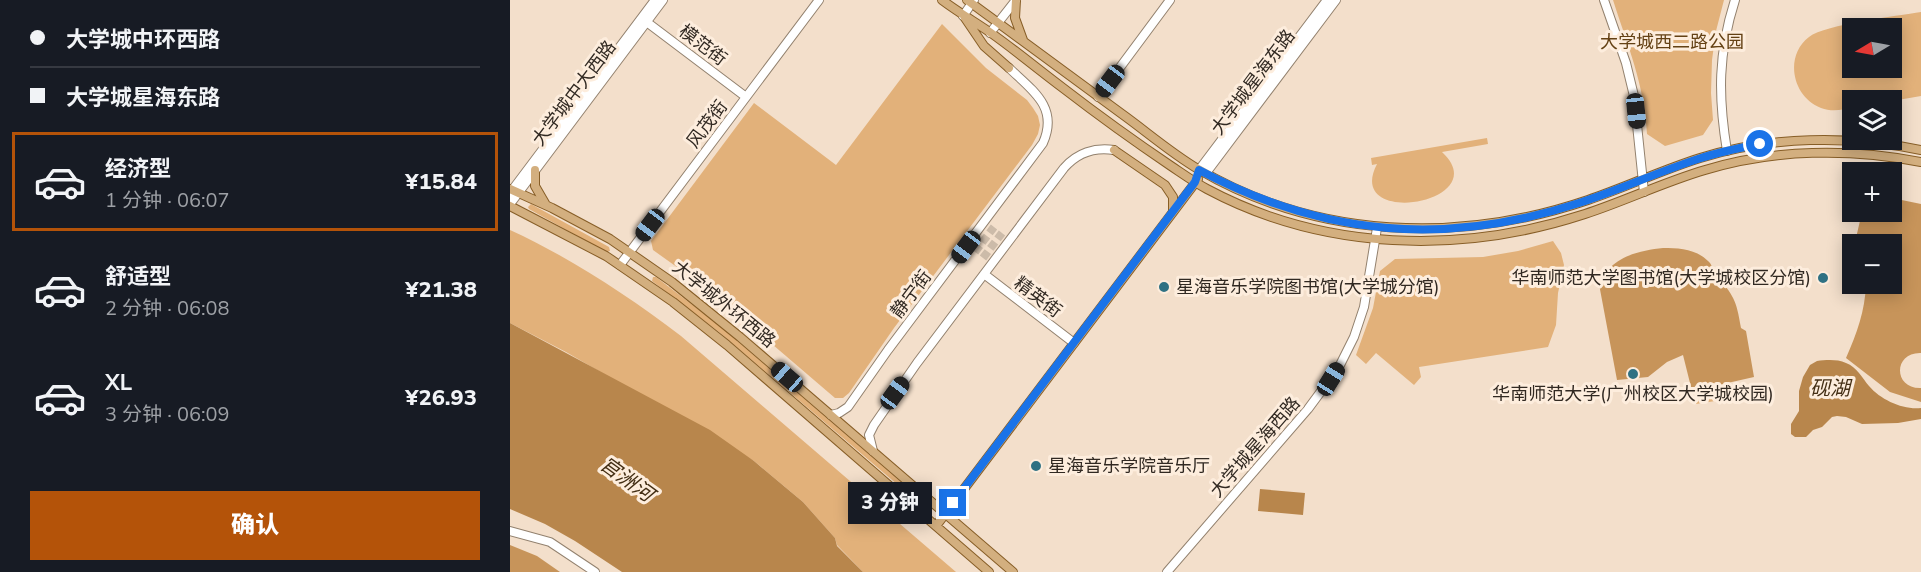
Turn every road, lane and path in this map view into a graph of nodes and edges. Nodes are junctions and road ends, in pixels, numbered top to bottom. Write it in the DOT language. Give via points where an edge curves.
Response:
graph roads {
  1 [pos="655,0"];
  2 [pos="663,0"];
  3 [pos="819,0"];
  4 [pos="942,0"];
  5 [pos="1016,0"];
  6 [pos="1170,0"];
  7 [pos="1327,0"];
  8 [pos="1336,0"];
  9 [pos="1604,0"];
  10 [pos="1734,0"];
  11 [pos="971,1"];
  12 [pos="963,16"];
  13 [pos="644,20"];
  14 [pos="998,22"];
  15 [pos="990,33"];
  16 [pos="1025,42"];
  17 [pos="1009,68"];
  18 [pos="746,97"];
  19 [pos="1098,97"];
  20 [pos="1114,150"];
  21 [pos="1921,150"];
  22 [pos="1727,151"];
  23 [pos="1921,162"];
  24 [pos="535,170"];
  25 [pos="1203,171"];
  26 [pos="1642,179"];
  27 [pos="1195,182"];
  28 [pos="513,191"];
  29 [pos="1644,192"];
  30 [pos="510,205"];
  31 [pos="546,206"];
  32 [pos="1173,210"];
  33 [pos="1377,228"];
  34 [pos="1419,230"];
  35 [pos="1375,240"];
  36 [pos="1419,242"];
  37 [pos="630,252"];
  38 [pos="620,265"];
  39 [pos="653,268"];
  40 [pos="984,274"];
  41 [pos="644,282"];
  42 [pos="1074,343"];
  43 [pos="831,415"];
  44 [pos="874,453"];
  45 [pos="945,514"];
  46 [pos="936,526"];
  47 [pos="963,529"];
  48 [pos="510,531"];
  49 [pos="953,542"];
  50 [pos="595,572"];
  51 [pos="989,572"];
  52 [pos="1014,572"];
  53 [pos="1167,572"];
  1 -- 13 [label="street, 大学城中大西路"];
  2 -- 13 [label="street, 大学城中大西路"];
  3 -- 18 [label="street, 风茂街"];
  4 -- 12 [label="main road"];
  5 -- 14 [label="street"];
  5 -- 16 [label="main road" via="1015,18"];
  6 -- 19 [label="street"];
  7 -- 25 [label="street, 大学城星海东路"];
  8 -- 25 [label="street, 大学城星海东路"];
  9 -- 26 [label="street" via="1634,96"];
  10 -- 22 [label="street" via="1720,67"];
  11 -- 12 [label="street"];
  11 -- 14 [label="main road"];
  12 -- 15 [label="main road"];
  12 -- 17 [label="main road" via="984,46"];
  13 -- 18 [label="street, 模范街"];
  13 -- 24 [label="street, 大学城中大西路"];
  13 -- 28 [label="street, 大学城中大西路"];
  14 -- 15 [label="street"];
  14 -- 16 [label="main road"];
  15 -- 27 [label="main road"];
  16 -- 19 [label="main road"];
  17 -- 43 [label="street, 静宁街" via="1043,102 1048,123 1043,143 848,407"];
  18 -- 37 [label="street, 风茂街"];
  19 -- 25 [label="main road"];
  20 -- 32 [label="main road" via="1166,185 1173,197"];
  20 -- 40 [label="street" via="1090,151 1070,161"];
  21 -- 22 [label="main road" via="1874,143 1804,141"];
  22 -- 26 [label="main road"];
  23 -- 29 [label="main road" via="1839,153 1762,156 1704,170"];
  24 -- 28 [label="street, 大学城中大西路"];
  24 -- 31 [label="main road" via="535,186"];
  25 -- 27 [label="main road, 大学城星海东路"];
  25 -- 33 [label="main road" via="1294,211"];
  26 -- 29 [label="street"];
  26 -- 34 [label="main road" via="1581,203 1527,217"];
  27 -- 32 [label="main road, 大学城星海东路"];
  27 -- 35 [label="main road" via="1275,218"];
  28 -- 30 [label="street, 大学城中大西路"];
  28 -- 31 [label="main road, 大学城外环西路"];
  29 -- 36 [label="main road" via="1530,229 1490,237"];
  30 -- 38 [label="main road, 大学城外环西路"];
  31 -- 37 [label="main road, 大学城外环西路"];
  32 -- 42 [label="main road, 大学城星海东路"];
  33 -- 34 [label="main road"];
  33 -- 35 [label="street, 大学城星海西路"];
  34 -- 36 [label="main road"];
  35 -- 36 [label="main road"];
  35 -- 53 [label="street, 大学城星海西路" via="1361,318 1335,373"];
  37 -- 38 [label="street, 风茂街"];
  37 -- 39 [label="main road, 大学城外环西路"];
  38 -- 41 [label="main road, 大学城外环西路"];
  39 -- 41 [label="main road"];
  39 -- 43 [label="main road, 大学城外环西路"];
  40 -- 42 [label="street, 精英街"];
  40 -- 44 [label="street" via="874,425 869,435"];
  41 -- 46 [label="main road, 大学城外环西路" via="727,345"];
  42 -- 45 [label="main road, 大学城星海东路"];
  43 -- 44 [label="main road, 大学城外环西路"];
  44 -- 45 [label="main road, 大学城外环西路"];
  45 -- 46 [label="main road, 大学城星海东路"];
  45 -- 47 [label="main road, 大学城外环西路"];
  46 -- 49 [label="main road, 大学城外环西路"];
  47 -- 49 [label="main road"];
  47 -- 52 [label="main road, 大学城外环西路"];
  48 -- 50 [label="street" via="550,542"];
  49 -- 51 [label="main road, 大学城外环西路"];
}
